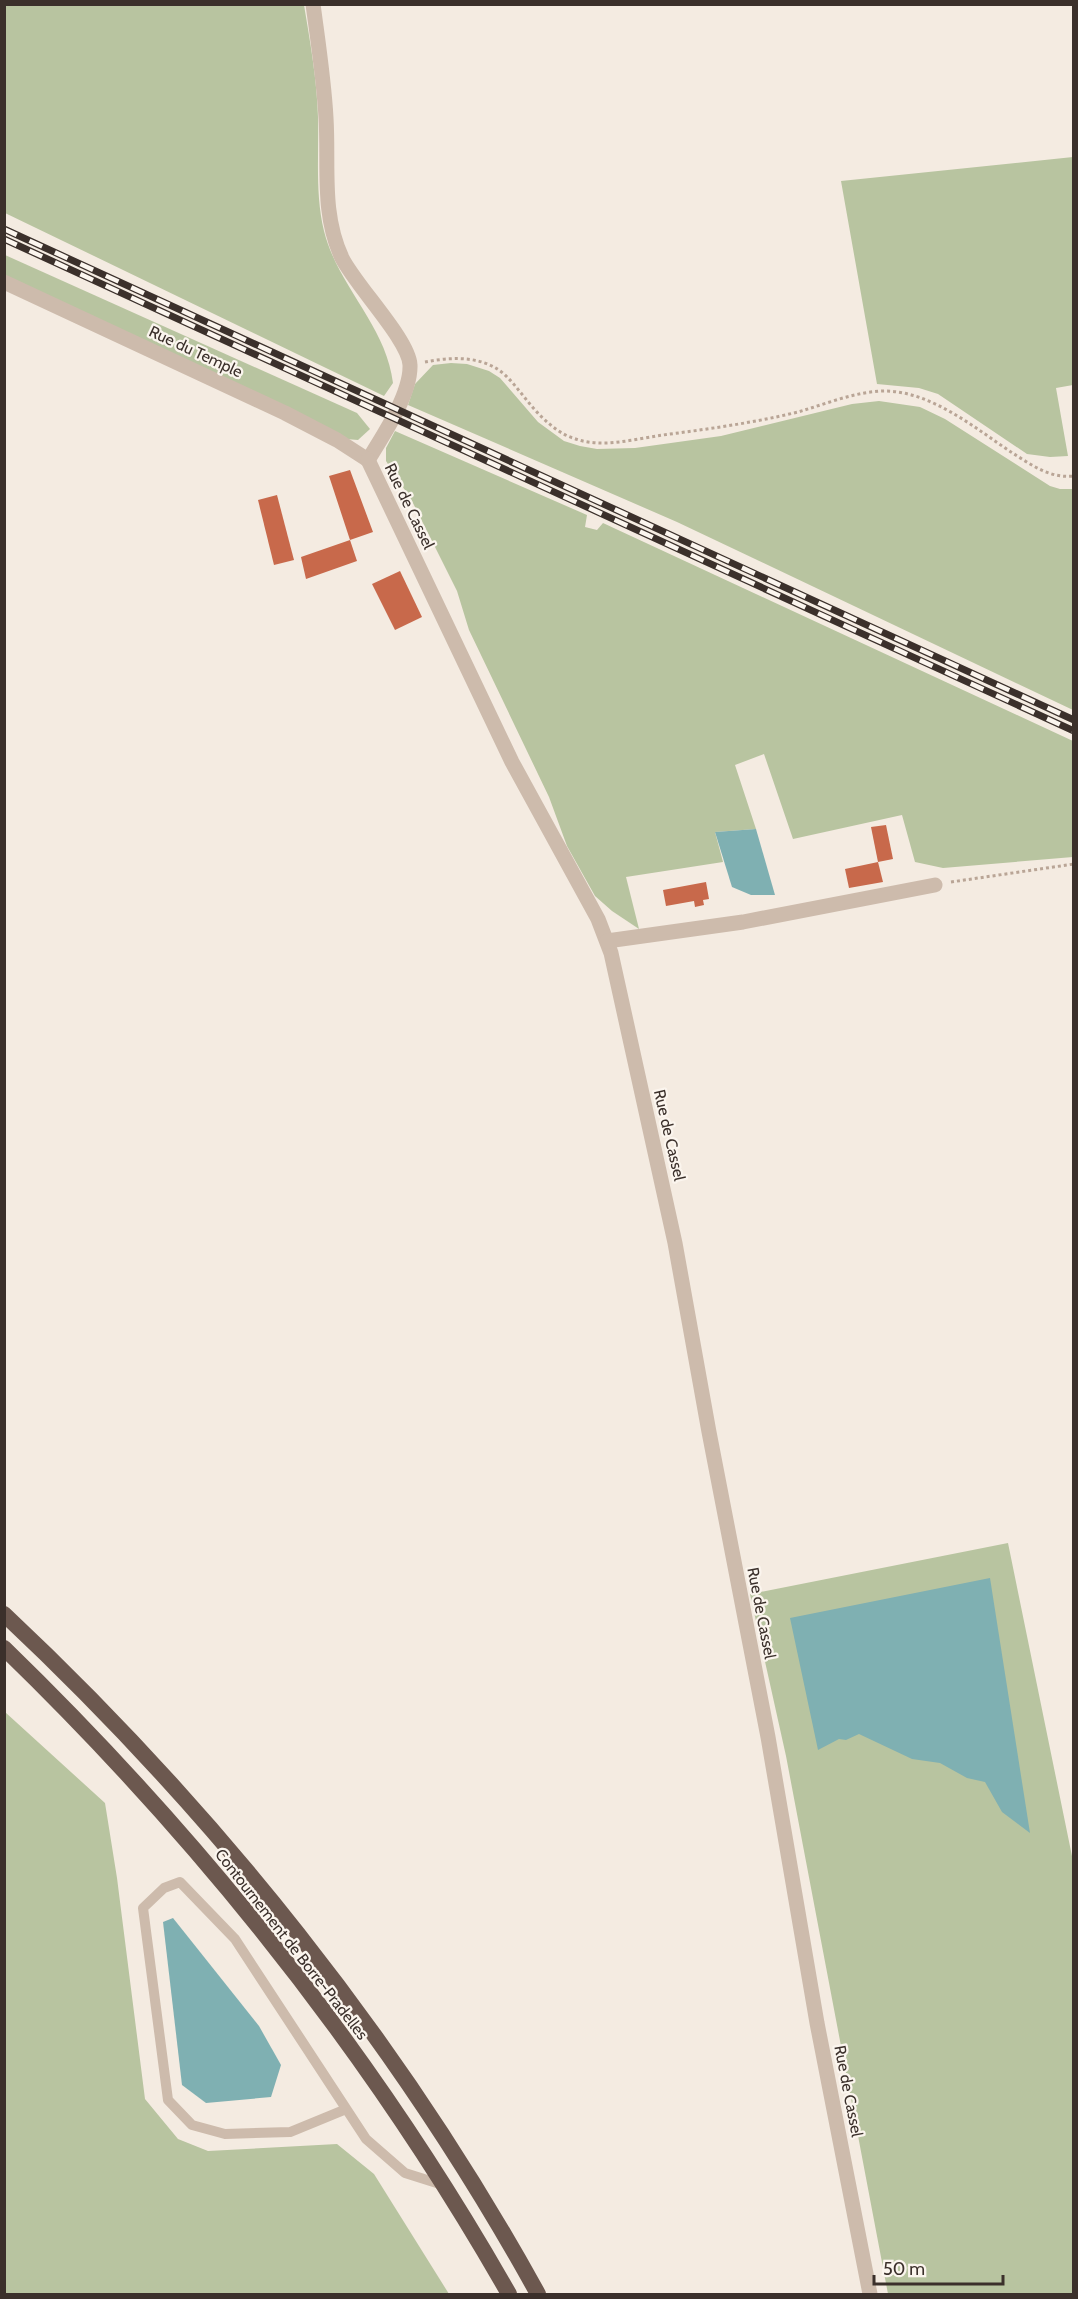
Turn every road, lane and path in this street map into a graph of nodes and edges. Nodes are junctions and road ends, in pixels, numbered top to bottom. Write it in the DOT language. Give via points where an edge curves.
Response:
graph roads {
  1 [pos="313,4"];
  2 [pos="4,282"];
  3 [pos="410,365"];
  4 [pos="368,460"];
  5 [pos="1074,476"];
  6 [pos="1074,864"];
  7 [pos="934,885"];
  8 [pos="607,941"];
  9 [pos="4,1614"];
  10 [pos="4,1648"];
  11 [pos="346,2109"];
  12 [pos="444,2185"];
  13 [pos="509,2295"];
  14 [pos="538,2295"];
  15 [pos="870,2295"];
  1 -- 3 [label="street" via="326,120 327,203 333,237 357,283 403,344"];
  2 -- 4 [label="street, Rue du Temple" via="285,413"];
  3 -- 4 [label="street, Rue de Cassel" via="399,403"];
  3 -- 5 [label="path" via="445,359 480,361 503,373 552,426 569,437 597,443 732,425 797,412 857,394 898,392 944,409 1035,467 1054,475"];
  4 -- 8 [label="street, Rue de Cassel" via="512,762"];
  6 -- 7 [label="path"];
  7 -- 8 [label="street" via="760,919"];
  8 -- 15 [label="street, Rue de Cassel" via="673,1234"];
  9 -- 14 [label="highway" via="175,1788 304,1942 442,2136"];
  10 -- 12 [label="highway, Contournement de Borre-Pradelles" via="135,1781 238,1900 308,1989"];
  11 -- 11 [label="lane" via="235,1939 180,1882 164,1888 143,1908 168,2100 192,2125 225,2134 290,2132"];
  11 -- 12 [label="lane" via="366,2139 405,2173"];
  12 -- 13 [label="highway, Contournement de Borre-Pradelles"];
}
